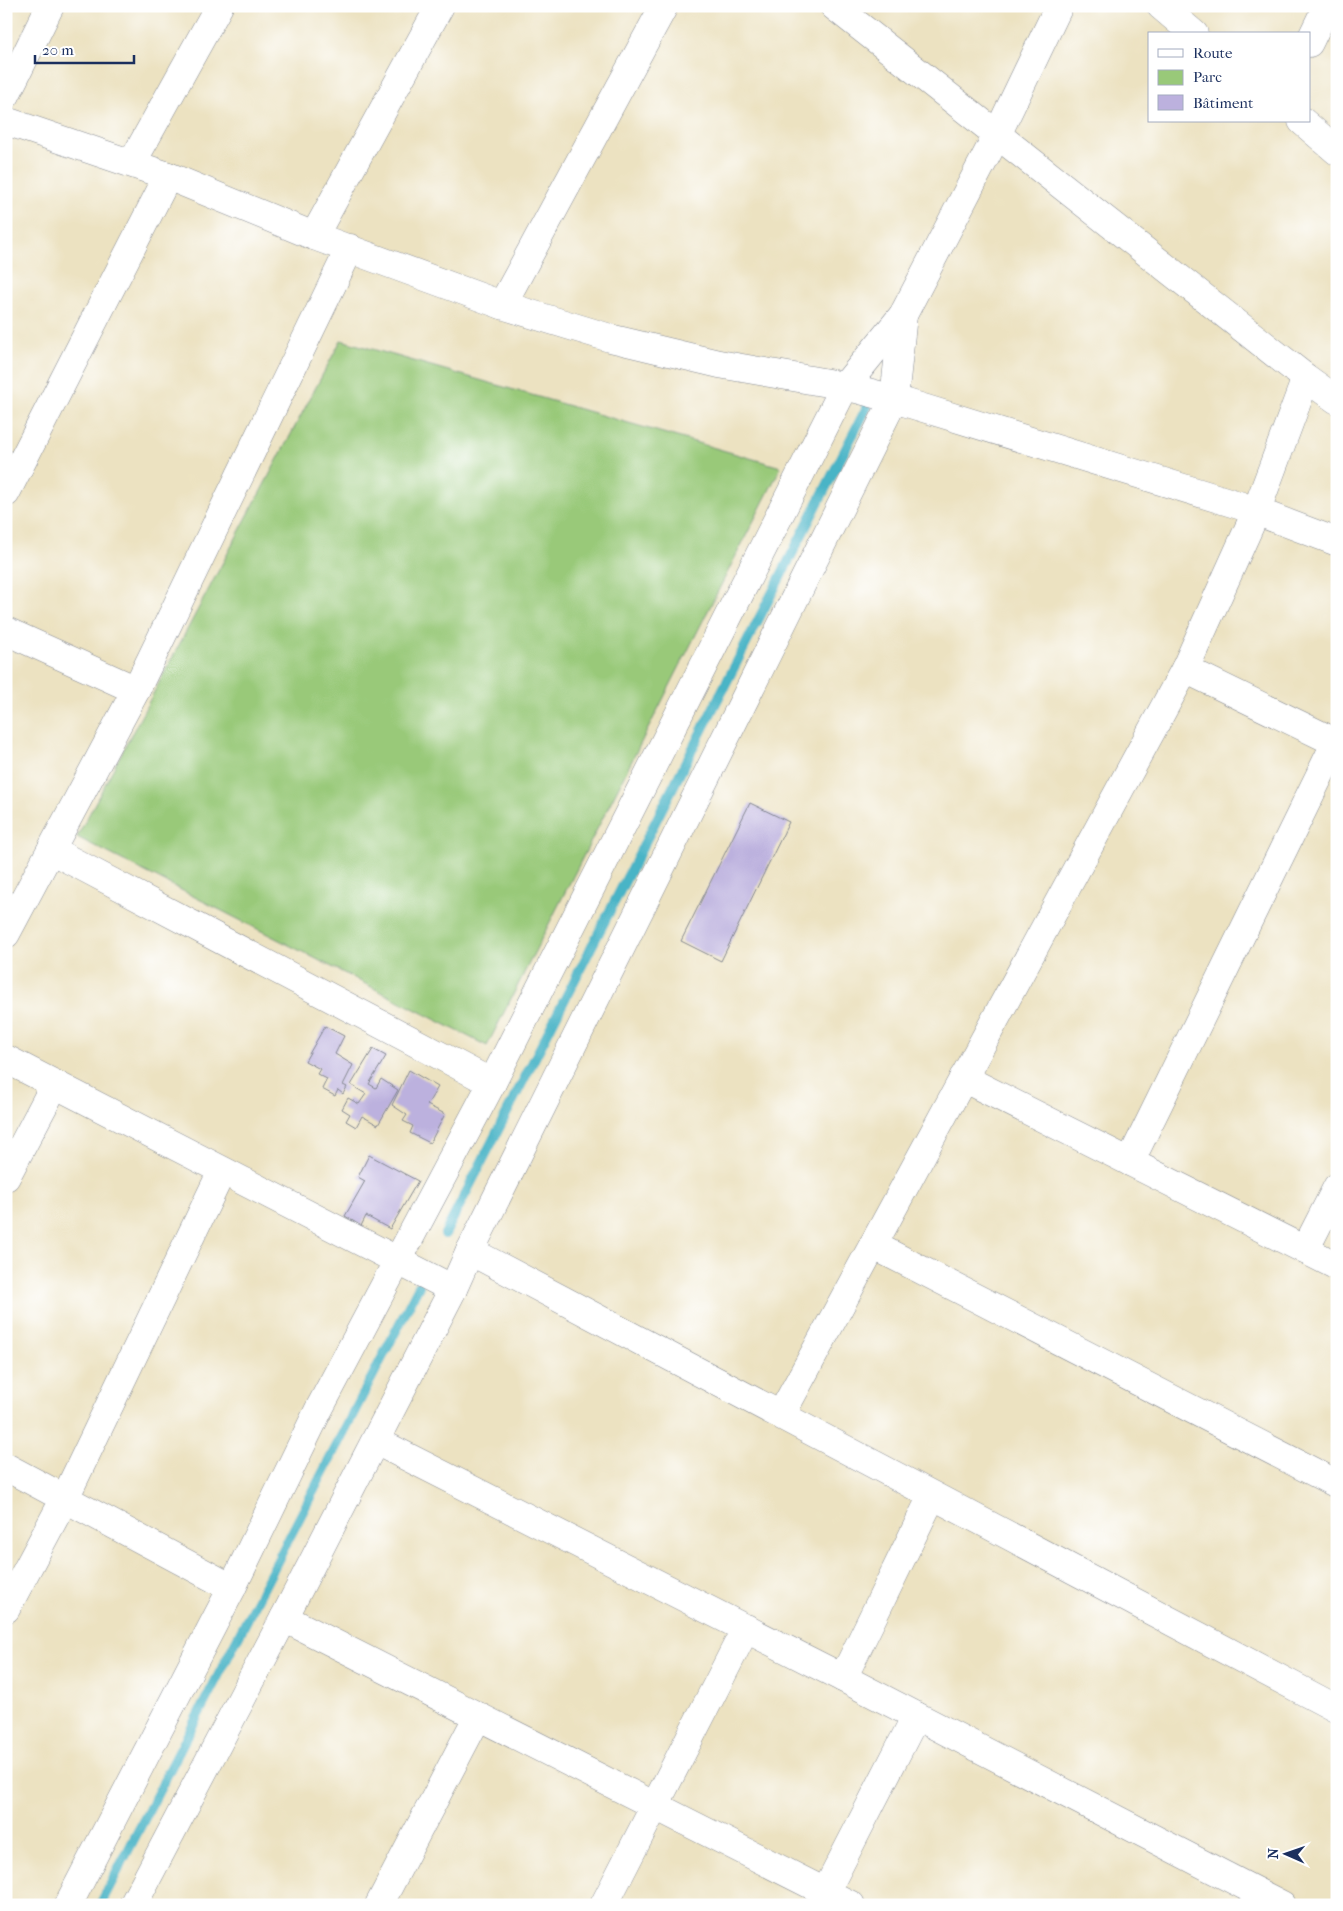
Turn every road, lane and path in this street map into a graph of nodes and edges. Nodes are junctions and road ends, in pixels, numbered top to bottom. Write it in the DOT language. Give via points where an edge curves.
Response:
graph roads {
  1 [pos="50,6"];
  2 [pos="219,6"];
  3 [pos="440,6"];
  4 [pos="664,6"];
  5 [pos="834,6"];
  6 [pos="1059,6"];
  7 [pos="1160,6"];
  8 [pos="1327,6"];
  9 [pos="1192,32"];
  10 [pos="1310,41"];
  11 [pos="6,95"];
  12 [pos="6,121"];
  13 [pos="1303,122"];
  14 [pos="997,135"];
  15 [pos="1337,151"];
  16 [pos="132,163"];
  17 [pos="168,176"];
  18 [pos="314,236"];
  19 [pos="350,248"];
  20 [pos="502,304"];
  21 [pos="903,315"];
  22 [pos="1306,378"];
  23 [pos="845,386"];
  24 [pos="894,399"];
  25 [pos="1337,400"];
  26 [pos="6,493"];
  27 [pos="1256,512"];
  28 [pos="1337,542"];
  29 [pos="6,631"];
  30 [pos="1185,669"];
  31 [pos="136,690"];
  32 [pos="1336,743"];
  33 [pos="51,850"];
  34 [pos="6,934"];
  35 [pos="6,1059"];
  36 [pos="963,1078"];
  37 [pos="492,1083"];
  38 [pos="55,1084"];
  39 [pos="1130,1162"];
  40 [pos="222,1171"];
  41 [pos="6,1177"];
  42 [pos="1337,1187"];
  43 [pos="873,1245"];
  44 [pos="1305,1250"];
  45 [pos="470,1251"];
  46 [pos="398,1260"];
  47 [pos="1337,1266"];
  48 [pos="453,1288"];
  49 [pos="781,1415"];
  50 [pos="376,1440"];
  51 [pos="6,1467"];
  52 [pos="1337,1484"];
  53 [pos="932,1496"];
  54 [pos="64,1498"];
  55 [pos="232,1588"];
  56 [pos="6,1609"];
  57 [pos="284,1618"];
  58 [pos="746,1628"];
  59 [pos="843,1678"];
  60 [pos="1337,1709"];
  61 [pos="478,1716"];
  62 [pos="916,1716"];
  63 [pos="655,1806"];
  64 [pos="822,1898"];
  65 [pos="68,1905"];
  66 [pos="133,1905"];
  67 [pos="379,1905"];
  68 [pos="604,1905"];
  69 [pos="851,1905"];
  70 [pos="1282,1905"];
  1 -- 11 [label="street"];
  2 -- 16 [label="street"];
  3 -- 18 [label="street"];
  4 -- 20 [label="street"];
  5 -- 14 [label="street"];
  6 -- 14 [label="street"];
  7 -- 9 [label="street"];
  8 -- 10 [label="street"];
  12 -- 16 [label="street"];
  13 -- 15 [label="street"];
  14 -- 21 [label="street"];
  14 -- 22 [label="street"];
  16 -- 17 [label="street"];
  17 -- 18 [label="street"];
  17 -- 26 [label="street"];
  18 -- 19 [label="street"];
  19 -- 20 [label="street"];
  19 -- 31 [label="street"];
  20 -- 23 [label="street" via="610,338 720,364"];
  21 -- 23 [label="street"];
  21 -- 24 [label="street"];
  22 -- 25 [label="street"];
  22 -- 27 [label="street"];
  23 -- 24 [label="street"];
  23 -- 37 [label="street"];
  24 -- 27 [label="street"];
  24 -- 45 [label="street"];
  27 -- 28 [label="street"];
  27 -- 30 [label="street"];
  29 -- 31 [label="street"];
  30 -- 32 [label="street"];
  30 -- 36 [label="street"];
  31 -- 33 [label="street"];
  32 -- 39 [label="street"];
  33 -- 34 [label="street"];
  33 -- 37 [label="street"];
  35 -- 38 [label="street"];
  36 -- 39 [label="street"];
  36 -- 43 [label="street"];
  37 -- 46 [label="street"];
  38 -- 40 [label="street"];
  38 -- 41 [label="street"];
  39 -- 44 [label="street"];
  40 -- 46 [label="street"];
  40 -- 54 [label="street"];
  42 -- 44 [label="street"];
  43 -- 49 [label="street"];
  43 -- 52 [label="street"];
  44 -- 47 [label="street"];
  45 -- 48 [label="street"];
  45 -- 49 [label="street"];
  46 -- 48 [label="street"];
  46 -- 55 [label="street"];
  48 -- 50 [label="street"];
  49 -- 53 [label="street"];
  50 -- 57 [label="street"];
  50 -- 58 [label="street"];
  51 -- 54 [label="street"];
  53 -- 59 [label="street"];
  53 -- 60 [label="street"];
  54 -- 55 [label="street"];
  54 -- 56 [label="street"];
  55 -- 65 [label="street"];
  57 -- 61 [label="street"];
  57 -- 66 [label="street"];
  58 -- 59 [label="street"];
  58 -- 63 [label="street"];
  59 -- 62 [label="street"];
  61 -- 63 [label="street"];
  61 -- 67 [label="street"];
  62 -- 64 [label="street"];
  62 -- 70 [label="street"];
  63 -- 64 [label="street"];
  63 -- 68 [label="street"];
  64 -- 69 [label="street"];
}
